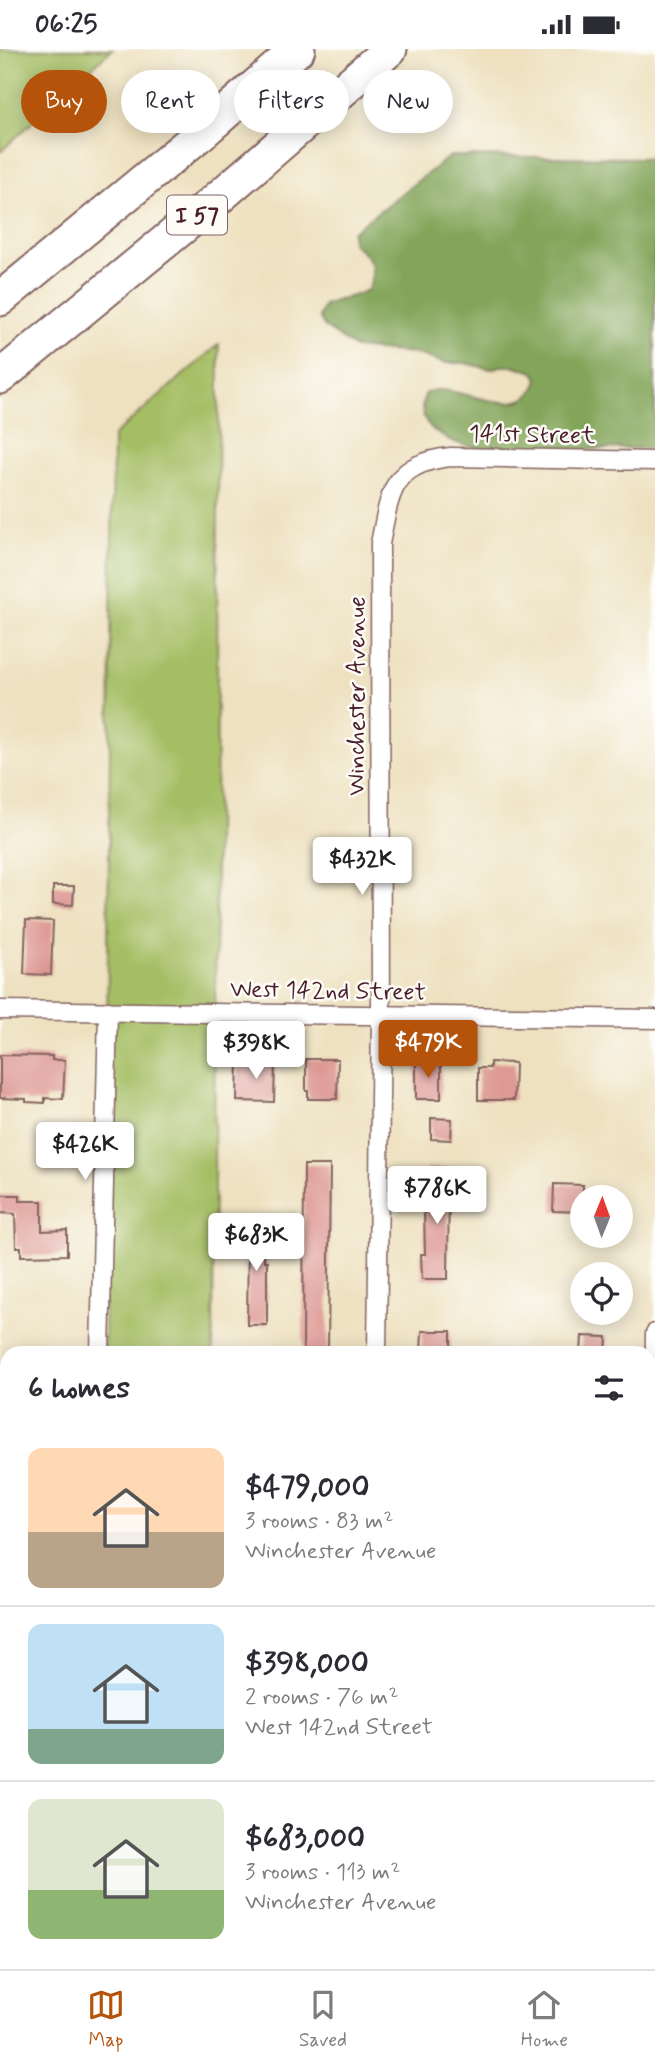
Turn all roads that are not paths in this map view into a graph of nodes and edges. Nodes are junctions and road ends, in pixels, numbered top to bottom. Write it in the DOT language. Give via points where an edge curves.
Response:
graph roads {
  1 [pos="298,49"];
  2 [pos="390,49"];
  3 [pos="0,299"];
  4 [pos="0,377"];
  5 [pos="655,461"];
  6 [pos="411,468"];
  7 [pos="0,1010"];
  8 [pos="108,1011"];
  9 [pos="381,1015"];
  10 [pos="655,1019"];
  11 [pos="100,1346"];
  12 [pos="377,1346"];
  1 -- 3 [label="highway, I 57"];
  2 -- 4 [label="highway, I 57"];
  5 -- 6 [label="street, 141st Street" via="451,457"];
  6 -- 9 [label="street, Winchester Avenue" via="393,490 380,544"];
  7 -- 8 [label="street, West 142nd Street"];
  8 -- 9 [label="street, West 142nd Street"];
  8 -- 11 [label="street"];
  9 -- 10 [label="street, West 142nd Street"];
  9 -- 12 [label="street, Winchester Avenue"];
}
